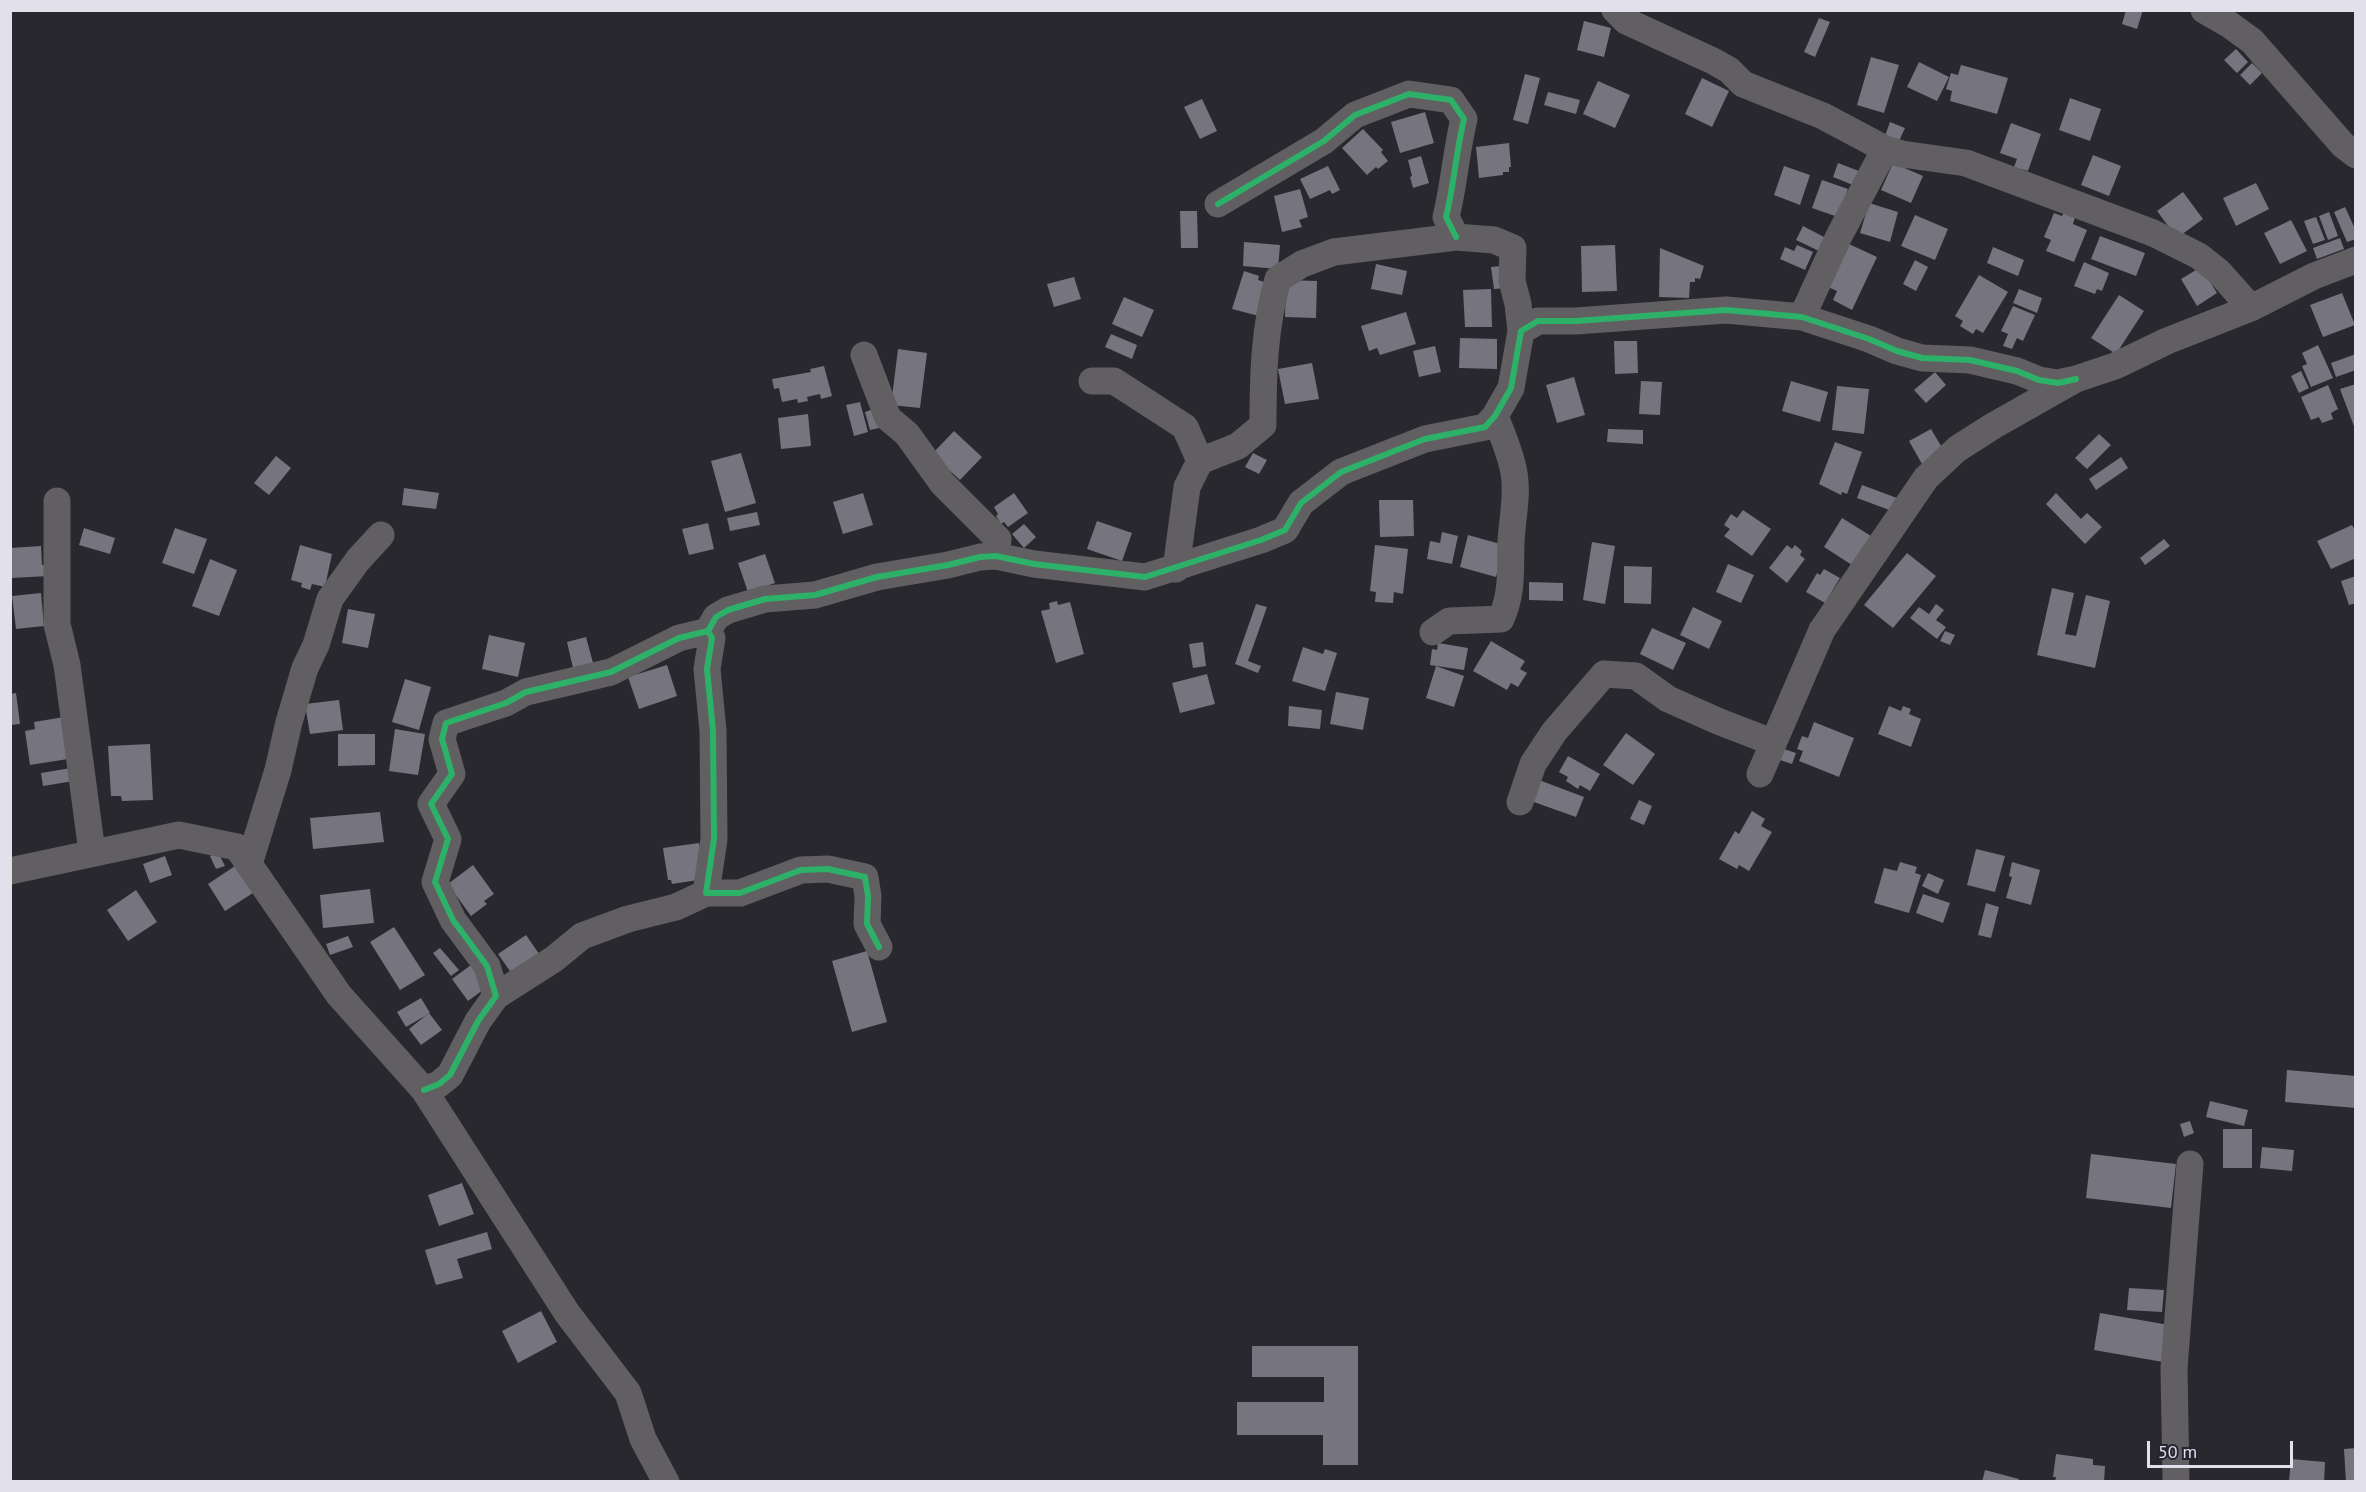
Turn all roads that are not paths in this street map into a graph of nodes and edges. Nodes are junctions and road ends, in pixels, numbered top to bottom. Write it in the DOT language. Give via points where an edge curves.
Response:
graph roads {
  1 [pos="1615,10"];
  2 [pos="2204,10"];
  3 [pos="1885,149"];
  4 [pos="2355,155"];
  5 [pos="1218,204"];
  6 [pos="1456,237"];
  7 [pos="2355,260"];
  8 [pos="2251,308"];
  9 [pos="1802,317"];
  10 [pos="1521,331"];
  11 [pos="864,355"];
  12 [pos="2076,379"];
  13 [pos="1092,381"];
  14 [pos="1495,416"];
  15 [pos="1200,461"];
  16 [pos="57,501"];
  17 [pos="381,535"];
  18 [pos="996,556"];
  19 [pos="1176,569"];
  20 [pos="708,631"];
  21 [pos="1433,632"];
  22 [pos="1772,742"];
  23 [pos="1760,774"];
  24 [pos="1520,802"];
  25 [pos="92,852"];
  26 [pos="249,864"];
  27 [pos="10,871"];
  28 [pos="706,893"];
  29 [pos="879,947"];
  30 [pos="496,996"];
  31 [pos="424,1090"];
  32 [pos="2190,1164"];
  33 [pos="666,1482"];
  34 [pos="2176,1482"];
  1 -- 3 [label="street" via="1626,21 1729,70 1743,84 1823,116"];
  2 -- 4 [label="street" via="2252,41"];
  3 -- 8 [label="street" via="1966,163 2153,233 2199,256"];
  3 -- 9 [label="street"];
  5 -- 6 [label="street" via="1324,141 1355,115 1409,94 1451,100 1464,119 1446,217"];
  6 -- 10 [label="street" via="1494,240 1513,248 1512,281"];
  6 -- 15 [label="street" via="1334,252 1302,264 1278,279 1269,310 1263,358 1263,425 1238,446"];
  7 -- 8 [label="street"];
  8 -- 12 [label="street"];
  9 -- 10 [label="street" via="1726,310 1538,321"];
  9 -- 12 [label="street" via="1922,358 1970,360 2058,383"];
  10 -- 14 [label="street" via="1511,388"];
  11 -- 18 [label="street" via="888,418 907,434 943,484 998,539"];
  12 -- 22 [label="street" via="1957,449 1926,478 1822,630"];
  13 -- 15 [label="street" via="1114,381 1185,427"];
  14 -- 19 [label="street" via="1485,427 1425,438 1341,472 1301,503 1286,530"];
  14 -- 21 [label="street" via="1514,472 1516,496 1508,604 1501,619 1449,621"];
  15 -- 19 [label="street" via="1187,486"];
  16 -- 25 [label="street" via="57,624 67,665"];
  17 -- 26 [label="street" via="330,599 302,679"];
  18 -- 19 [label="street" via="1145,577"];
  18 -- 20 [label="street" via="877,577 815,595 765,599 728,610 716,617"];
  20 -- 28 [label="street" via="712,638 707,669 713,731 714,839"];
  20 -- 30 [label="street" via="679,638 611,672 526,692 506,704 446,723 442,739 452,774 431,804 448,839 435,882 453,921 487,966"];
  22 -- 23 [label="street"];
  22 -- 24 [label="street" via="1668,699 1636,676 1604,674 1554,732 1533,764"];
  25 -- 26 [label="street" via="179,835 237,847"];
  25 -- 27 [label="street"];
  26 -- 31 [label="street" via="339,995"];
  28 -- 29 [label="street" via="740,893 801,870 828,869 865,877 867,924"];
  28 -- 30 [label="street" via="676,907 582,936"];
  30 -- 31 [label="street" via="450,1075"];
  31 -- 33 [label="street" via="567,1313 628,1393 643,1439"];
  32 -- 34 [label="street" via="2174,1368"];
}
